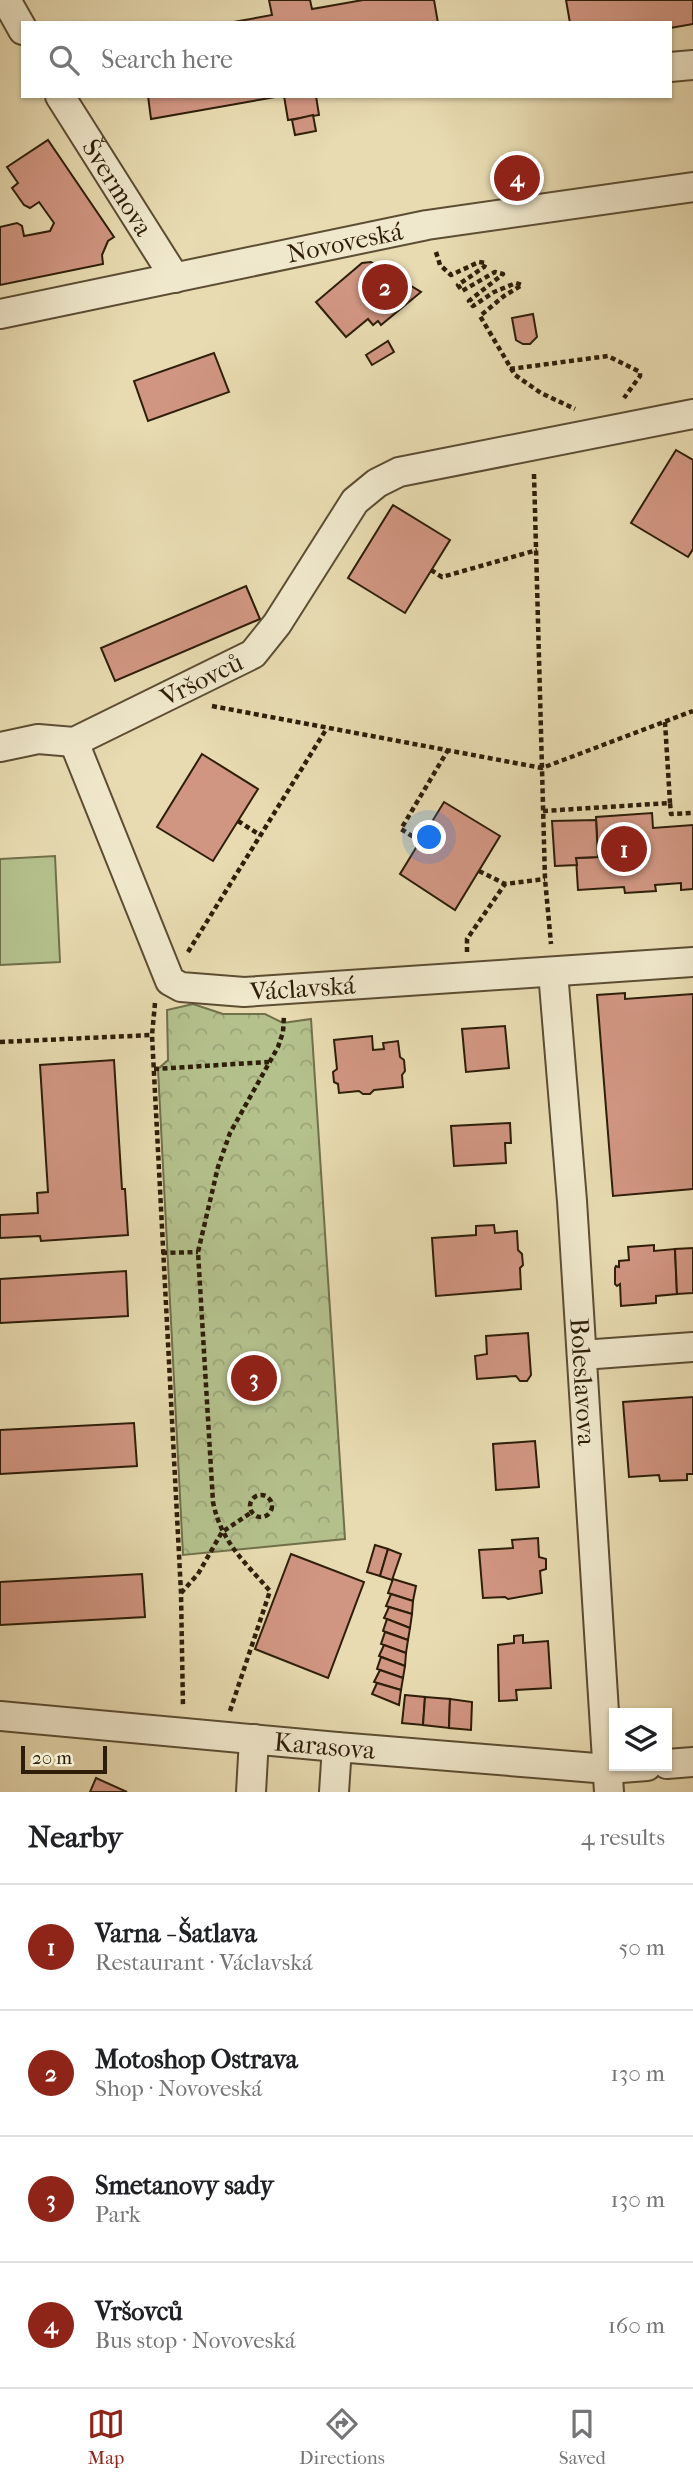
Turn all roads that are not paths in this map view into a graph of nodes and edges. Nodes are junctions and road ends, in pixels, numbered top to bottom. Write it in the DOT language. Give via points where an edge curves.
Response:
graph roads {
  1 [pos="6,0"];
  2 [pos="21,26"];
  3 [pos="693,65"];
  4 [pos="672,67"];
  5 [pos="61,98"];
  6 [pos="693,187"];
  7 [pos="175,278"];
  8 [pos="0,314"];
  9 [pos="693,414"];
  10 [pos="74,742"];
  11 [pos="0,747"];
  12 [pos="693,962"];
  13 [pos="553,972"];
  14 [pos="693,1347"];
  15 [pos="582,1355"];
  16 [pos="0,1716"];
  17 [pos="254,1739"];
  18 [pos="337,1747"];
  19 [pos="693,1762"];
  20 [pos="672,1764"];
  21 [pos="633,1771"];
  22 [pos="609,1780"];
  23 [pos="251,1792"];
  24 [pos="334,1792"];
  1 -- 2 [label="street"];
  3 -- 4 [label="street"];
  5 -- 7 [label="street, Švermova"];
  6 -- 7 [label="street, Novoveská" via="428,225"];
  7 -- 8 [label="street, Novoveská"];
  9 -- 10 [label="street, Vršovců" via="399,472 377,482 355,501 253,654"];
  10 -- 11 [label="street" via="38,739"];
  10 -- 13 [label="street, Václavská" via="170,981 181,987 280,990"];
  12 -- 13 [label="street, Václavská"];
  13 -- 15 [label="street, Boleslavova"];
  14 -- 15 [label="street"];
  15 -- 22 [label="street, Boleslavova"];
  16 -- 17 [label="street, Karasova"];
  17 -- 18 [label="street, Karasova"];
  17 -- 23 [label="street"];
  18 -- 22 [label="street, Karasova"];
  18 -- 24 [label="street"];
  19 -- 20 [label="street"];
  21 -- 22 [label="street, Karasova"];
}
